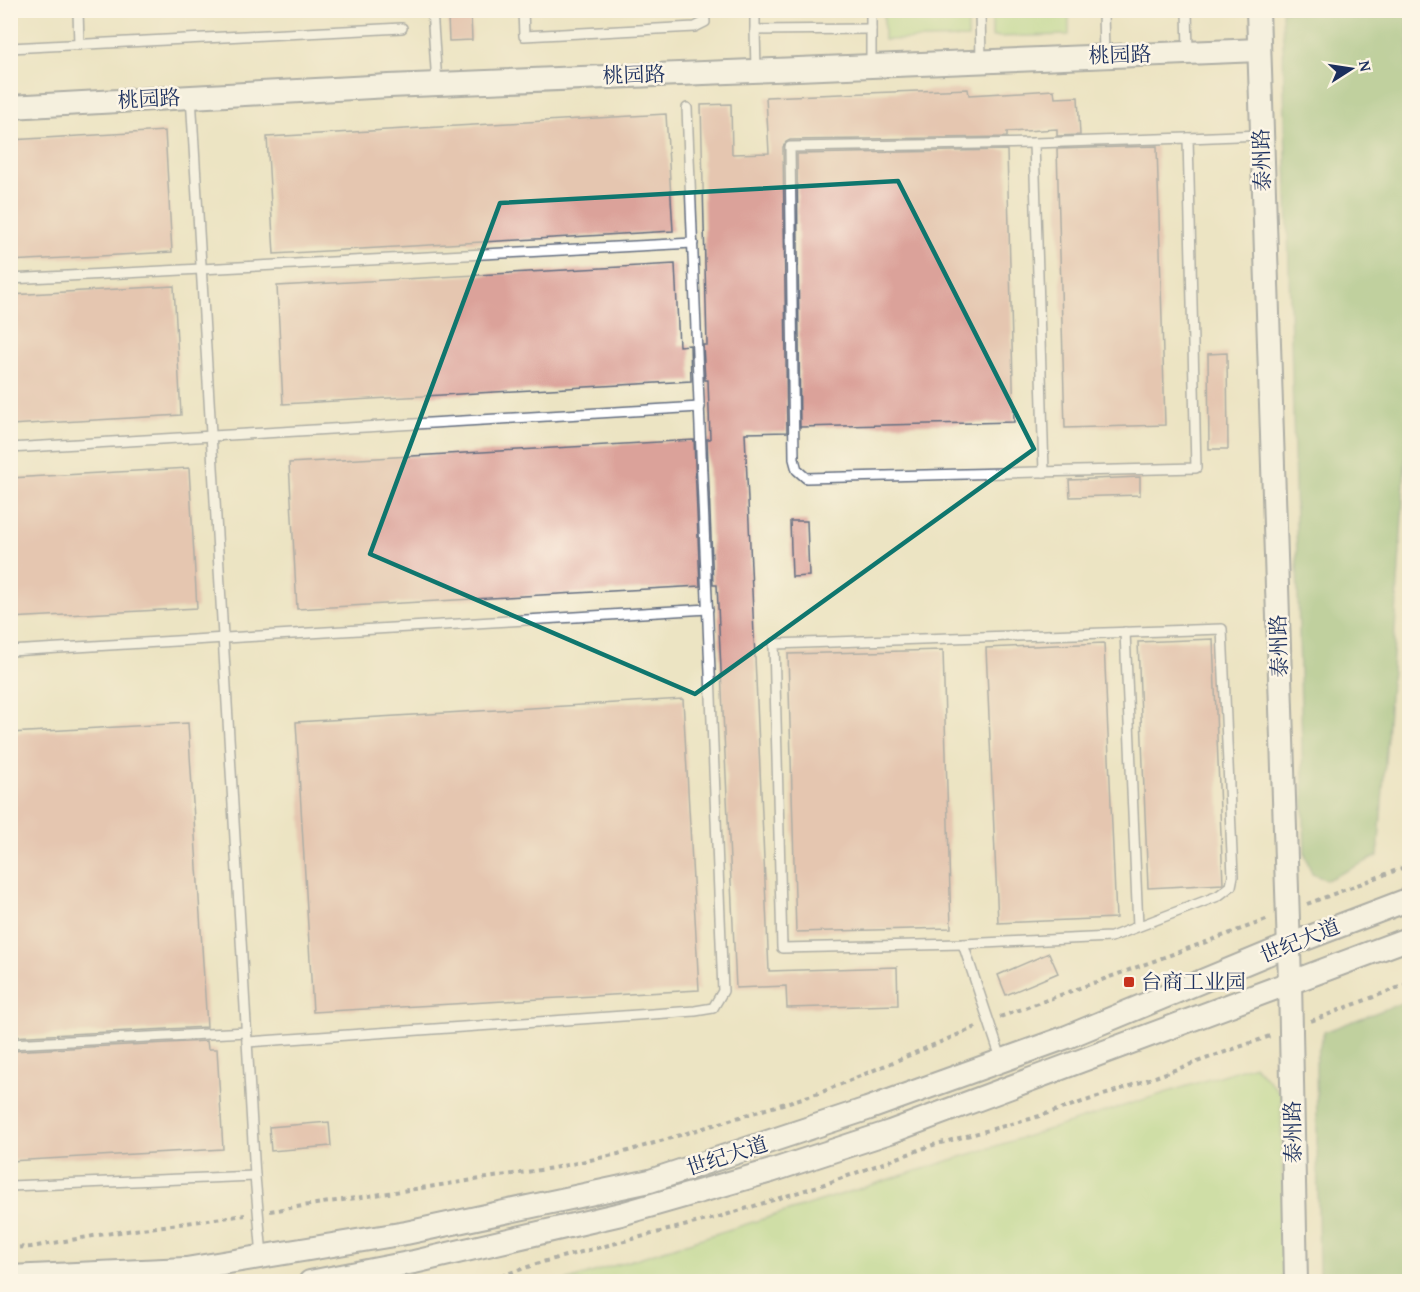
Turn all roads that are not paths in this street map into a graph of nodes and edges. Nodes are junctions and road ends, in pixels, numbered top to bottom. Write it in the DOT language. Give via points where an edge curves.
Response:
graph roads {
  1 [pos="78,10"];
  2 [pos="432,10"];
  3 [pos="523,10"];
  4 [pos="704,10"];
  5 [pos="755,10"];
  6 [pos="871,10"];
  7 [pos="980,10"];
  8 [pos="1103,10"];
  9 [pos="1187,10"];
  10 [pos="1258,10"];
  11 [pos="402,28"];
  12 [pos="871,29"];
  13 [pos="755,30"];
  14 [pos="79,45"];
  15 [pos="10,48"];
  16 [pos="1259,50"];
  17 [pos="1188,52"];
  18 [pos="1104,55"];
  19 [pos="981,61"];
  20 [pos="871,66"];
  21 [pos="756,70"];
  22 [pos="436,84"];
  23 [pos="191,96"];
  24 [pos="10,106"];
  25 [pos="687,108"];
  26 [pos="1261,135"];
  27 [pos="1188,138"];
  28 [pos="1034,143"];
  29 [pos="693,243"];
  30 [pos="201,269"];
  31 [pos="10,279"];
  32 [pos="700,406"];
  33 [pos="211,436"];
  34 [pos="10,448"];
  35 [pos="1044,472"];
  36 [pos="708,609"];
  37 [pos="1125,632"];
  38 [pos="223,638"];
  39 [pos="10,651"];
  40 [pos="1410,899"];
  41 [pos="1138,926"];
  42 [pos="1410,938"];
  43 [pos="963,944"];
  44 [pos="1289,945"];
  45 [pos="1290,981"];
  46 [pos="247,1037"];
  47 [pos="10,1044"];
  48 [pos="1002,1061"];
  49 [pos="878,1121"];
  50 [pos="255,1176"];
  51 [pos="10,1186"];
  52 [pos="262,1256"];
  53 [pos="10,1277"];
  54 [pos="309,1281"];
  55 [pos="1296,1281"];
  1 -- 14 [label="lane"];
  2 -- 22 [label="lane"];
  3 -- 4 [label="lane" via="525,36 695,27 705,22"];
  5 -- 13 [label="lane"];
  6 -- 12 [label="lane"];
  7 -- 19 [label="lane"];
  8 -- 18 [label="lane"];
  9 -- 17 [label="lane"];
  10 -- 16 [label="street, 泰州路"];
  11 -- 14 [label="lane"];
  12 -- 13 [label="lane"];
  12 -- 20 [label="lane"];
  13 -- 21 [label="lane"];
  14 -- 15 [label="lane"];
  16 -- 17 [label="street, 桃园路"];
  16 -- 26 [label="street, 泰州路"];
  17 -- 18 [label="street, 桃园路"];
  18 -- 19 [label="street, 桃园路"];
  19 -- 20 [label="street, 桃园路"];
  20 -- 21 [label="street, 桃园路"];
  21 -- 22 [label="street, 桃园路"];
  22 -- 23 [label="street, 桃园路"];
  23 -- 24 [label="street, 桃园路"];
  23 -- 30 [label="lane"];
  25 -- 29 [label="lane"];
  26 -- 27 [label="lane"];
  26 -- 44 [label="street, 泰州路"];
  27 -- 28 [label="lane"];
  27 -- 35 [label="lane" via="1196,468"];
  28 -- 35 [label="lane"];
  28 -- 35 [label="lane" via="790,147 794,459 797,470 806,478"];
  29 -- 30 [label="lane"];
  29 -- 32 [label="lane"];
  30 -- 31 [label="lane"];
  30 -- 33 [label="lane"];
  32 -- 33 [label="lane"];
  32 -- 36 [label="lane"];
  33 -- 34 [label="lane"];
  33 -- 38 [label="lane"];
  36 -- 38 [label="lane"];
  36 -- 46 [label="lane" via="723,991 713,1008"];
  37 -- 41 [label="lane"];
  37 -- 41 [label="lane" via="1222,629 1223,641 1231,886 1218,896"];
  37 -- 43 [label="lane" via="774,644 782,948"];
  38 -- 39 [label="lane"];
  38 -- 46 [label="lane"];
  40 -- 44 [label="street, 世纪大道"];
  41 -- 43 [label="lane" via="1111,937"];
  42 -- 45 [label="street, 世纪大道"];
  43 -- 48 [label="lane"];
  44 -- 45 [label="street, 泰州路"];
  44 -- 48 [label="street, 世纪大道"];
  45 -- 49 [label="street, 世纪大道"];
  45 -- 55 [label="street, 泰州路"];
  46 -- 47 [label="lane"];
  46 -- 50 [label="lane"];
  48 -- 49 [label="street, 世纪大道"];
  49 -- 52 [label="street, 世纪大道" via="650,1181 406,1233"];
  49 -- 54 [label="street, 世纪大道" via="771,1172 621,1214 414,1262"];
  50 -- 51 [label="lane"];
  50 -- 52 [label="lane"];
  52 -- 53 [label="street, 世纪大道" via="186,1269"];
}
